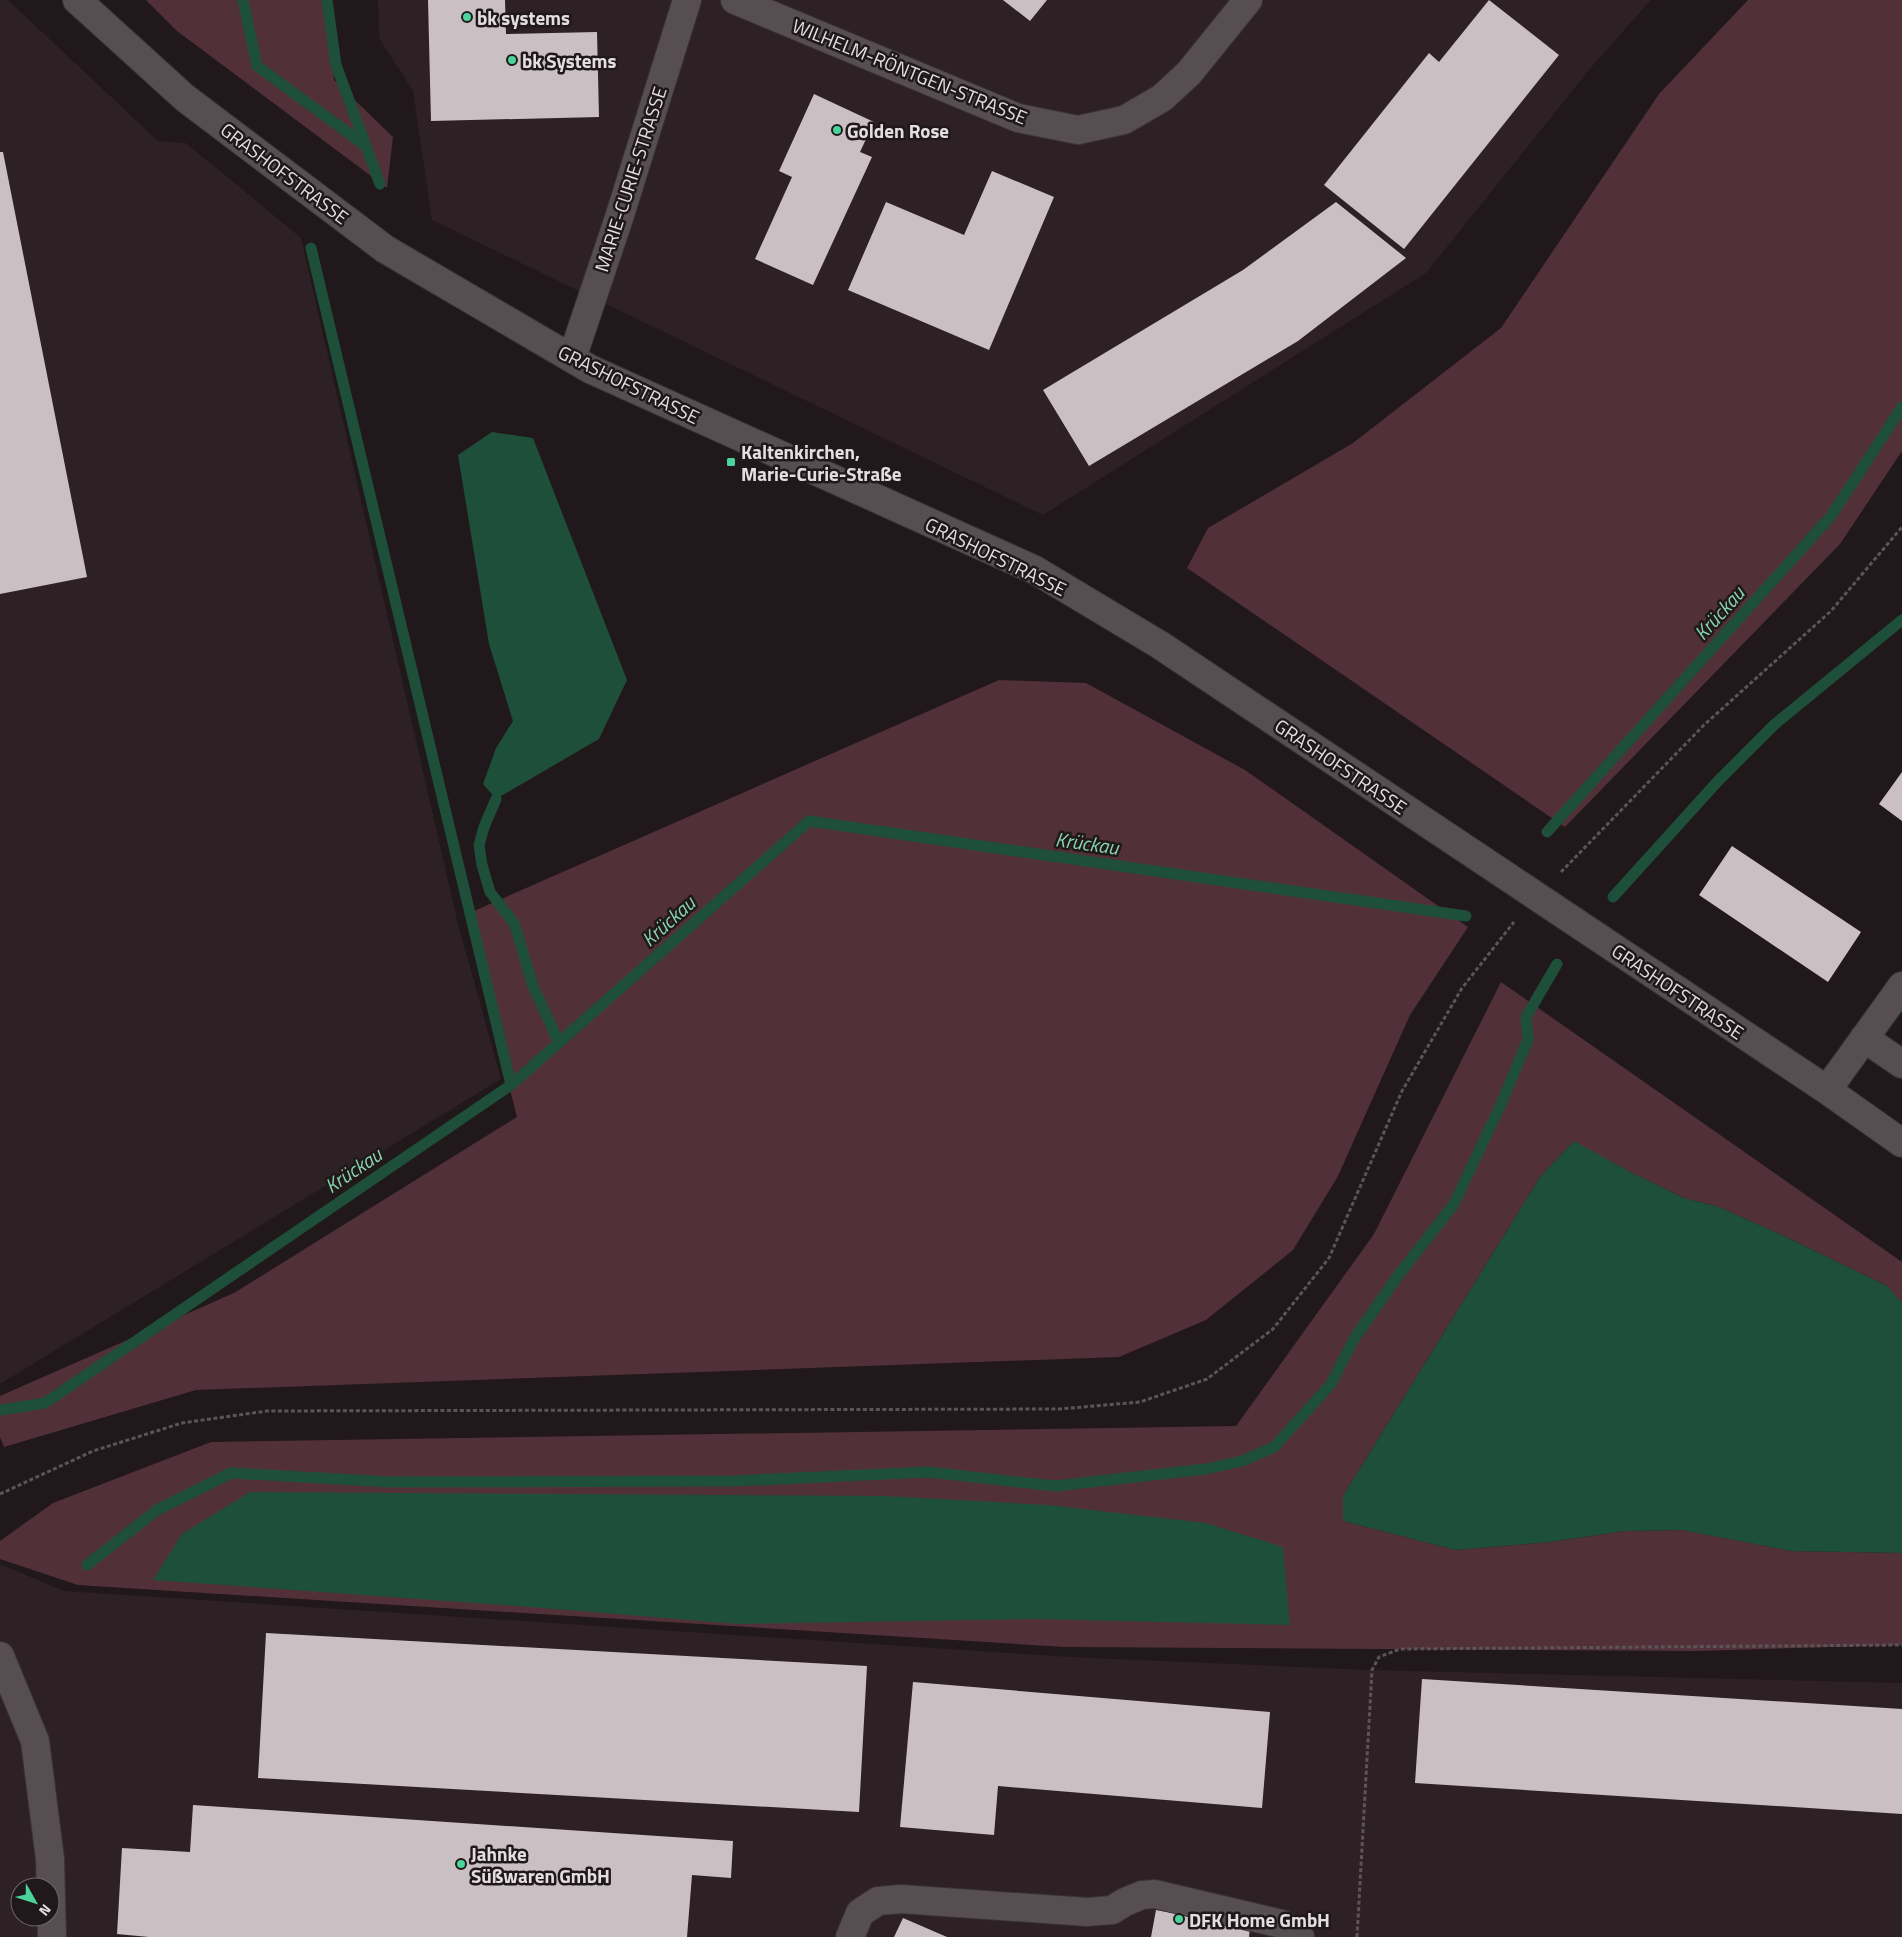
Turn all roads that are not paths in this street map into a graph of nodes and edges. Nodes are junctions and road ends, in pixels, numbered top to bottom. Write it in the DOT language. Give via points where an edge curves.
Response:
graph roads {
  1 [pos="78,0"];
  2 [pos="687,0"];
  3 [pos="735,0"];
  4 [pos="1248,0"];
  5 [pos="572,358"];
  6 [pos="1902,986"];
  7 [pos="1864,1038"];
  8 [pos="1902,1064"];
  9 [pos="1827,1090"];
  10 [pos="1902,1143"];
  11 [pos="0,1656"];
  12 [pos="52,1937"];
  13 [pos="850,1937"];
  14 [pos="1300,1937"];
  1 -- 5 [label="street, GRASHOFSTRASSE" via="185,98 385,249"];
  2 -- 5 [label="street, MARIE-CURIE-STRASSE"];
  3 -- 4 [label="street, WILHELM-RÖNTGEN-STRASSE" via="1018,118 1078,130 1124,120 1162,98 1189,73"];
  5 -- 9 [label="street, GRASHOFSTRASSE" via="590,369 1035,570 1160,645"];
  6 -- 7 [label="street"];
  7 -- 8 [label="street"];
  7 -- 9 [label="street"];
  9 -- 10 [label="street, GRASHOFSTRASSE"];
  11 -- 12 [label="street" via="35,1741 50,1859"];
  13 -- 14 [label="street" via="860,1913 878,1901 902,1899 1087,1912 1112,1910 1142,1895 1155,1894 1282,1924"];
}
